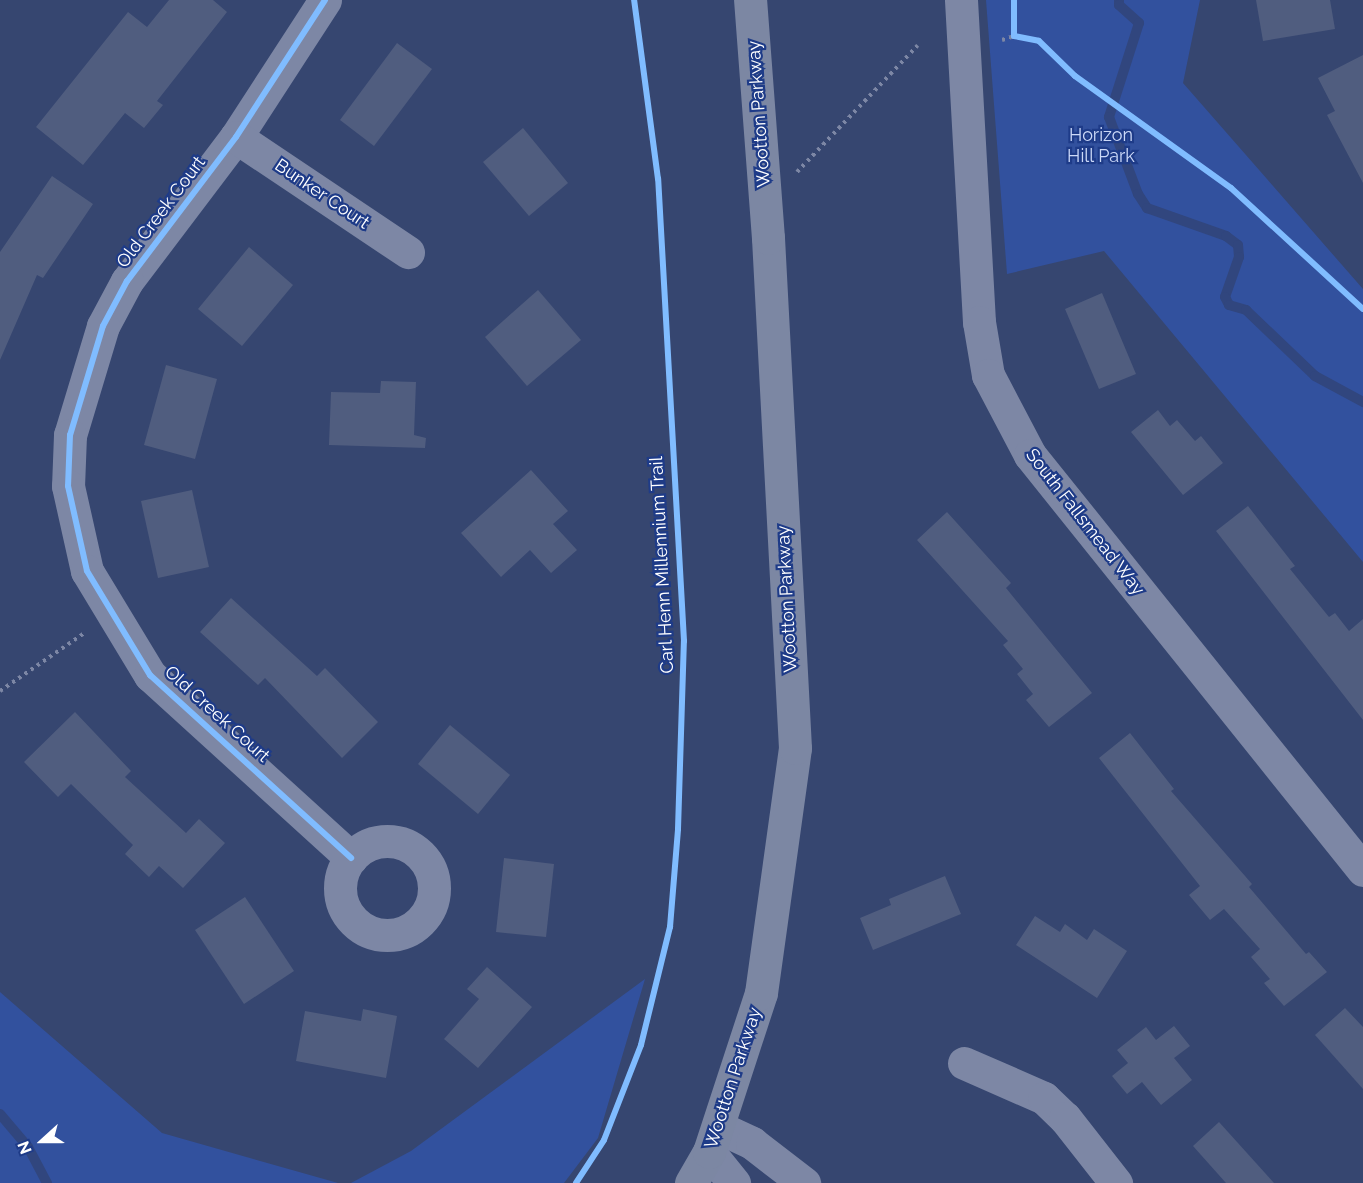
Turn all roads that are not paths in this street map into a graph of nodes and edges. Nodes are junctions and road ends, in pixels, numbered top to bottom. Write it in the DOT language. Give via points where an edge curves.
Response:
graph roads {
  1 [pos="325,0"];
  2 [pos="750,0"];
  3 [pos="961,0"];
  4 [pos="236,137"];
  5 [pos="408,252"];
  6 [pos="351,858"];
  7 [pos="1363,870"];
  8 [pos="964,1063"];
  9 [pos="713,1140"];
  10 [pos="691,1183"];
  11 [pos="734,1183"];
  12 [pos="804,1183"];
  13 [pos="1116,1183"];
  1 -- 4 [label="street, Old Creek Court"];
  2 -- 9 [label="main road, Wootton Parkway" via="768,238 795,748 761,993"];
  3 -- 7 [label="street, South Fallsmead Way" via="979,322 988,375 1030,455"];
  4 -- 5 [label="street, Bunker Court"];
  4 -- 6 [label="street, Old Creek Court" via="127,282 103,326 69,435 69,486 87,571 150,675"];
  8 -- 13 [label="street" via="1044,1098 1065,1118"];
  9 -- 10 [label="main road, Wootton Parkway"];
  9 -- 11 [label="street"];
  9 -- 12 [label="street" via="752,1143"];
}
